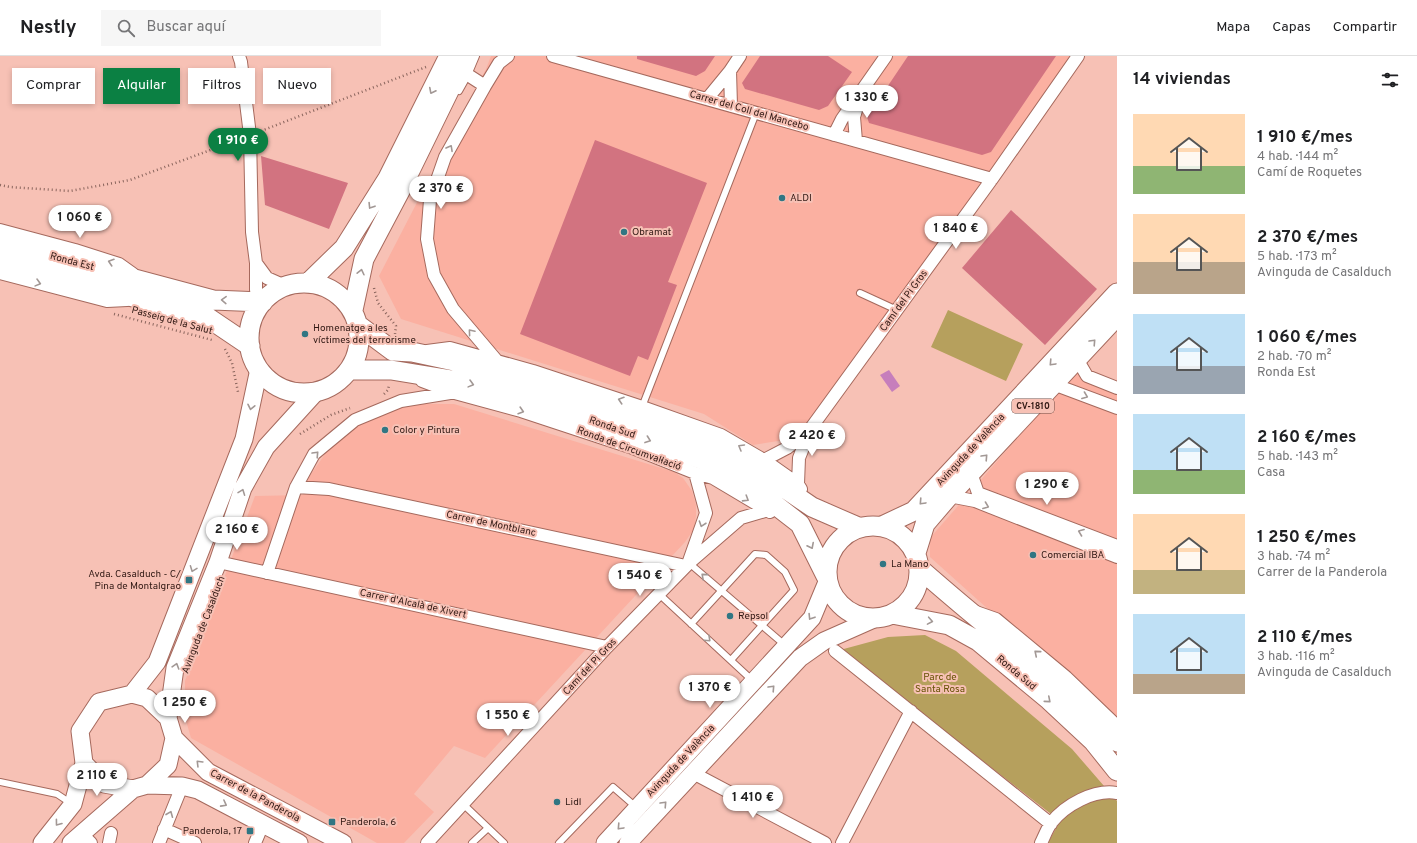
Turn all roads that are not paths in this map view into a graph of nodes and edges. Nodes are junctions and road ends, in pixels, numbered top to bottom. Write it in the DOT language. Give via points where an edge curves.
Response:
graph roads {
  1 [pos="239,56"];
  2 [pos="466,56"];
  3 [pos="476,56"];
  4 [pos="508,56"];
  5 [pos="553,56"];
  6 [pos="740,56"];
  7 [pos="886,56"];
  8 [pos="1078,56"];
  9 [pos="448,58"];
  10 [pos="730,71"];
  11 [pos="468,75"];
  12 [pos="485,86"];
  13 [pos="457,95"];
  14 [pos="860,95"];
  15 [pos="707,99"];
  16 [pos="731,106"];
  17 [pos="756,113"];
  18 [pos="445,115"];
  19 [pos="834,135"];
  20 [pos="856,141"];
  21 [pos="992,179"];
  22 [pos="402,189"];
  23 [pos="0,230"];
  24 [pos="0,243"];
  25 [pos="0,261"];
  26 [pos="256,263"];
  27 [pos="0,273"];
  28 [pos="308,283"];
  29 [pos="285,286"];
  30 [pos="143,291"];
  31 [pos="1117,293"];
  32 [pos="860,294"];
  33 [pos="263,301"];
  34 [pos="897,310"];
  35 [pos="1117,316"];
  36 [pos="356,318"];
  37 [pos="250,346"];
  38 [pos="412,352"];
  39 [pos="1077,359"];
  40 [pos="497,361"];
  41 [pos="259,369"];
  42 [pos="349,370"];
  43 [pos="391,370"];
  44 [pos="1053,384"];
  45 [pos="1117,388"];
  46 [pos="316,392"];
  47 [pos="451,392"];
  48 [pos="642,407"];
  49 [pos="1117,408"];
  50 [pos="811,428"];
  51 [pos="764,460"];
  52 [pos="695,473"];
  53 [pos="970,473"];
  54 [pos="798,484"];
  55 [pos="296,486"];
  56 [pos="949,496"];
  57 [pos="812,507"];
  58 [pos="765,511"];
  59 [pos="800,524"];
  60 [pos="882,526"];
  61 [pos="858,527"];
  62 [pos="1117,546"];
  63 [pos="1117,557"];
  64 [pos="918,561"];
  65 [pos="218,562"];
  66 [pos="687,564"];
  67 [pos="267,572"];
  68 [pos="827,579"];
  69 [pos="722,591"];
  70 [pos="659,594"];
  71 [pos="965,608"];
  72 [pos="884,616"];
  73 [pos="691,624"];
  74 [pos="762,625"];
  75 [pos="608,647"];
  76 [pos="787,647"];
  77 [pos="836,651"];
  78 [pos="731,660"];
  79 [pos="754,682"];
  80 [pos="132,694"];
  81 [pos="911,711"];
  82 [pos="168,718"];
  83 [pos="1117,726"];
  84 [pos="174,738"];
  85 [pos="1117,742"];
  86 [pos="84,763"];
  87 [pos="1117,771"];
  88 [pos="692,774"];
  89 [pos="0,782"];
  90 [pos="182,786"];
  91 [pos="140,787"];
  92 [pos="1117,793"];
  93 [pos="73,804"];
  94 [pos="463,804"];
  95 [pos="637,808"];
  96 [pos="263,824"];
  97 [pos="1051,824"];
  98 [pos="488,828"];
  99 [pos="164,829"];
  100 [pos="81,840"];
  101 [pos="42,843"];
  102 [pos="158,843"];
  103 [pos="195,843"];
  104 [pos="255,843"];
  105 [pos="299,843"];
  106 [pos="343,843"];
  107 [pos="427,843"];
  108 [pos="472,843"];
  109 [pos="504,843"];
  110 [pos="559,843"];
  111 [pos="605,843"];
  112 [pos="628,843"];
  113 [pos="825,843"];
  114 [pos="842,843"];
  115 [pos="1041,843"];
  1 -- 26 [label="street" via="250,135 252,232"];
  2 -- 22 [label="main road"];
  3 -- 11 [label="lane"];
  4 -- 12 [label="street" via="499,63"];
  5 -- 15 [label="street, Carrer del Coll del Mancebo"];
  6 -- 10 [label="street"];
  7 -- 14 [label="street"];
  8 -- 21 [label="street, Camí del Pi Gros"];
  9 -- 28 [label="main road, one-way" via="388,178 344,248"];
  10 -- 15 [label="street"];
  10 -- 16 [label="street"];
  11 -- 12 [label="street"];
  11 -- 13 [label="lane"];
  40 -- 12 [label="street, one-way" via="453,309 434,275 427,239 430,200 445,157"];
  14 -- 19 [label="street" via="842,119"];
  14 -- 20 [label="street" via="854,118"];
  15 -- 16 [label="street, Carrer del Coll del Mancebo"];
  16 -- 17 [label="street, Carrer del Coll del Mancebo"];
  17 -- 19 [label="street, Carrer del Coll del Mancebo"];
  17 -- 48 [label="lane"];
  18 -- 22 [label="lane"];
  19 -- 20 [label="street, Carrer del Coll del Mancebo"];
  20 -- 21 [label="street, Carrer del Coll del Mancebo"];
  21 -- 34 [label="street, Camí del Pi Gros"];
  36 -- 22 [label="main road, one-way" via="364,259"];
  30 -- 23 [label="street, Ronda Est, one-way" via="119,264"];
  24 -- 30 [label="main road, Ronda Est"];
  25 -- 30 [label="main road, Ronda Est"];
  26 -- 29 [label="street" via="267,278"];
  26 -- 33 [label="street" via="256,290"];
  27 -- 30 [label="street, Ronda Est, one-way" via="107,301"];
  28 -- 29 [label="main road"];
  28 -- 36 [label="main road" via="335,292"];
  29 -- 33 [label="main road"];
  33 -- 30 [label="main road, Ronda Est, one-way" via="213,300"];
  30 -- 37 [label="main road, Ronda Est" via="208,317"];
  31 -- 60 [label="main road, Avinguda de València / CV-1810, one-way" via="914,511"];
  32 -- 34 [label="lane"];
  33 -- 37 [label="main road" via="252,321"];
  34 -- 50 [label="street, Camí del Pi Gros"];
  39 -- 35 [label="main road, Avinguda de València / CV-1810, one-way"];
  36 -- 38 [label="main road, Ronda Sud" via="393,351"];
  36 -- 42 [label="main road" via="359,348"];
  37 -- 41 [label="main road"];
  38 -- 40 [label="street, Ronda Sud" via="450,348"];
  38 -- 57 [label="main road, Ronda Sud" via="531,382 718,447 758,470"];
  39 -- 44 [label="main road, Avinguda de València / CV-1810"];
  39 -- 45 [label="street" via="1087,376"];
  48 -- 40 [label="street, Ronda Sud, one-way"];
  41 -- 46 [label="main road" via="274,384 294,392"];
  41 -- 80 [label="main road, one-way" via="244,439 157,662"];
  42 -- 43 [label="main road, Ronda Sud"];
  42 -- 46 [label="main road" via="337,382"];
  43 -- 47 [label="street, Ronda de Circumval·lació"];
  43 -- 59 [label="main road, Ronda Sud, one-way" via="452,380 526,399 715,464 751,486"];
  44 -- 49 [label="street, one-way"];
  53 -- 44 [label="main road, Avinguda de València / CV-1810, one-way"];
  65 -- 46 [label="main road, Avinguda de Casalduch, one-way" via="243,488 252,471 266,447"];
  47 -- 52 [label="street, Ronda de Circumval·lació, one-way" via="521,411 630,447"];
  55 -- 47 [label="street, Ronda de Circumval·lació, one-way" via="314,454 355,420 401,401"];
  51 -- 48 [label="street, Ronda Sud, one-way" via="721,435"];
  50 -- 51 [label="street, Camí del Pi Gros" via="787,448"];
  50 -- 54 [label="street, Camí del Pi Gros" via="799,458"];
  51 -- 54 [label="street, Ronda Sud"];
  52 -- 58 [label="street, Ronda de Circumval·lació, one-way" via="713,478"];
  52 -- 66 [label="street, Camí del Pi Gros, one-way" via="706,513"];
  53 -- 56 [label="main road, Avinguda de València / CV-1810"];
  62 -- 53 [label="street, one-way" via="978,493"];
  54 -- 57 [label="street, Ronda Sud"];
  55 -- 66 [label="street, Carrer de Montblanc" via="329,489"];
  55 -- 67 [label="street, Ronda de Circumval·lació"];
  56 -- 63 [label="street, one-way" via="975,501"];
  56 -- 64 [label="main road, Avinguda de València" via="925,524"];
  57 -- 61 [label="main road, Ronda Sud"];
  58 -- 59 [label="street, Ronda de Circumval·lació"];
  58 -- 66 [label="street, Camí del Pi Gros" via="741,518"];
  59 -- 68 [label="main road, Ronda Sud, one-way"];
  60 -- 61 [label="main road"];
  60 -- 64 [label="main road" via="902,535"];
  61 -- 68 [label="main road" via="840,538 829,556"];
  64 -- 71 [label="main road, Ronda Sud"];
  64 -- 72 [label="main road" via="917,587 914,593 907,603"];
  65 -- 67 [label="street, Carrer d'Alcalà de Xivert"];
  82 -- 65 [label="main road, Avinguda de Casalduch, one-way" via="175,668"];
  69 -- 66 [label="lane, one-way"];
  66 -- 70 [label="street, Camí del Pi Gros"];
  67 -- 75 [label="street, Carrer d'Alcalà de Xivert"];
  68 -- 72 [label="main road" via="837,601 854,614"];
  68 -- 76 [label="main road, Avinguda de València, one-way" via="812,618"];
  69 -- 73 [label="lane"];
  69 -- 74 [label="lane"];
  69 -- 74 [label="lane" via="755,554 766,555 785,572 794,590"];
  70 -- 73 [label="lane"];
  70 -- 75 [label="street, Camí del Pi Gros"];
  83 -- 71 [label="street, Ronda Sud, one-way" via="1066,676 996,619"];
  71 -- 85 [label="main road, Ronda Sud" via="1060,684"];
  72 -- 87 [label="main road, Ronda Sud, one-way" via="949,625 978,641 1060,710 1093,742"];
  88 -- 72 [label="main road, Avinguda de València, one-way" via="800,658 824,641"];
  73 -- 78 [label="lane, one-way"];
  74 -- 76 [label="lane"];
  74 -- 78 [label="lane"];
  75 -- 94 [label="street, Camí del Pi Gros"];
  76 -- 79 [label="main road, Avinguda de València"];
  77 -- 81 [label="street"];
  78 -- 79 [label="lane"];
  79 -- 95 [label="main road, Avinguda de València"];
  80 -- 82 [label="main road" via="147,698"];
  80 -- 86 [label="main road" via="99,702 80,731"];
  81 -- 97 [label="street"];
  81 -- 114 [label="street"];
  82 -- 84 [label="main road"];
  84 -- 91 [label="main road" via="168,765"];
  106 -- 84 [label="main road, Carrer de la Panderola, one-way" via="208,772"];
  86 -- 91 [label="main road" via="104,784"];
  86 -- 93 [label="main road"];
  112 -- 88 [label="main road, Avinguda de València, one-way"];
  88 -- 113 [label="street"];
  89 -- 93 [label="lane" via="57,794"];
  90 -- 91 [label="main road, Carrer de la Panderola"];
  90 -- 96 [label="main road, Carrer de la Panderola, one-way" via="198,790"];
  99 -- 90 [label="street, one-way"];
  91 -- 100 [label="main road"];
  92 -- 97 [label="street" via="1090,795 1068,806"];
  93 -- 101 [label="main road, one-way"];
  94 -- 98 [label="lane"];
  94 -- 107 [label="street, Camí del Pi Gros"];
  95 -- 110 [label="lane" via="613,787"];
  95 -- 111 [label="main road, Avinguda de València, one-way"];
  96 -- 104 [label="street"];
  96 -- 105 [label="main road, Carrer de la Panderola"];
  97 -- 115 [label="street"];
  98 -- 108 [label="lane"];
  98 -- 109 [label="lane"];
  99 -- 102 [label="street"];
  99 -- 103 [label="street"];
}
